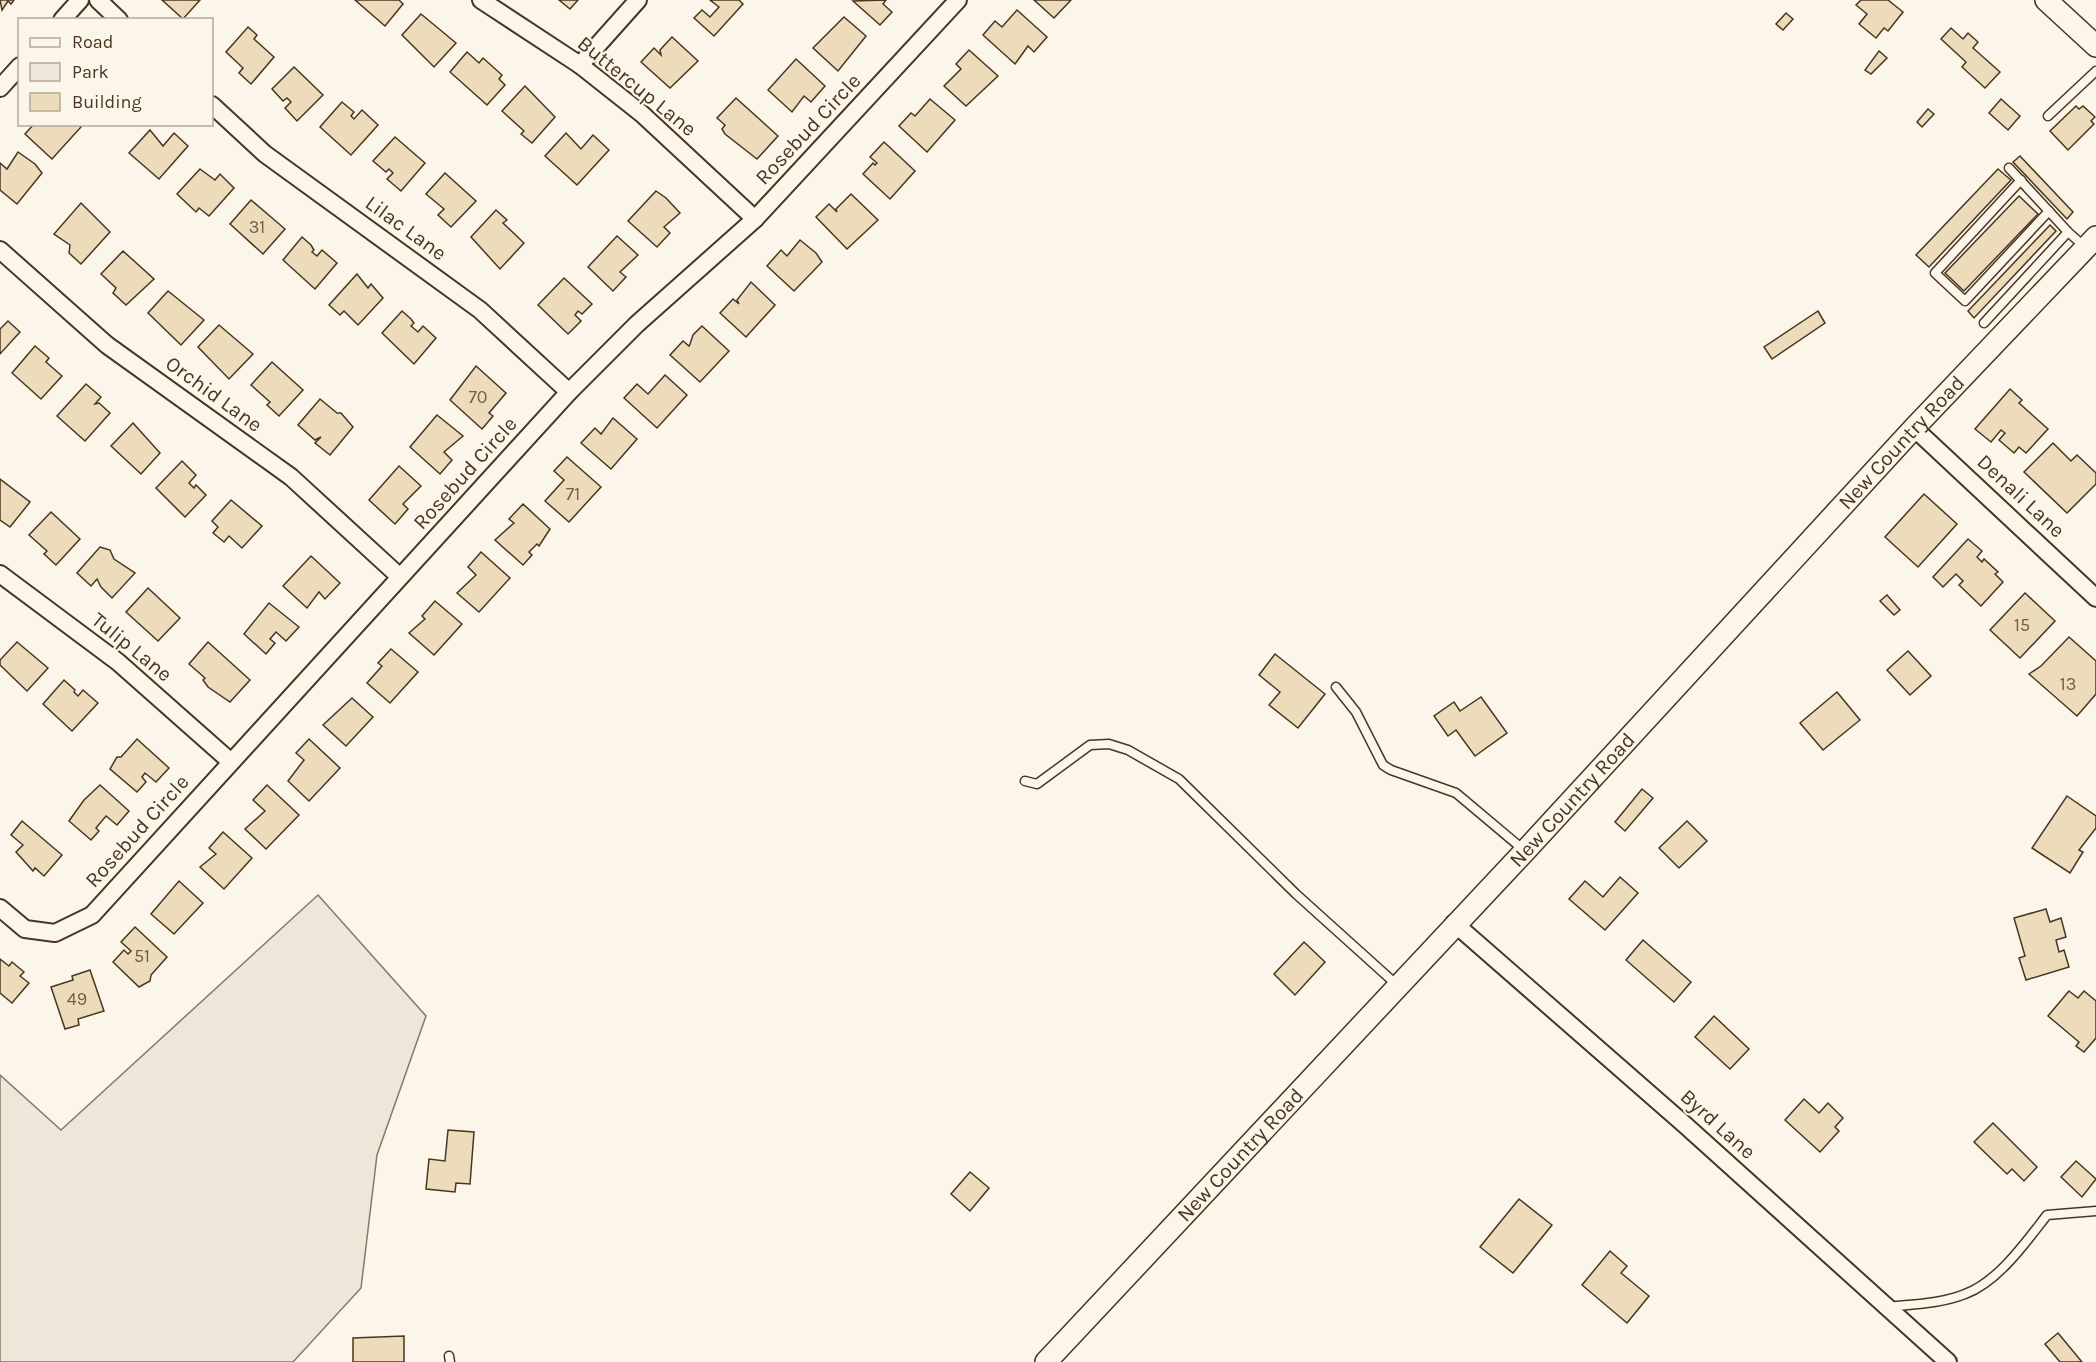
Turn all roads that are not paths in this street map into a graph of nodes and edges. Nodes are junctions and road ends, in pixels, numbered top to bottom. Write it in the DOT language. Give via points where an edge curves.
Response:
graph roads {
  1 [pos="80,0"];
  2 [pos="98,0"];
  3 [pos="481,0"];
  4 [pos="639,0"];
  5 [pos="958,0"];
  6 [pos="2046,0"];
  7 [pos="64,18"];
  8 [pos="117,18"];
  9 [pos="2096,46"];
  10 [pos="580,65"];
  11 [pos="18,68"];
  12 [pos="2096,70"];
  13 [pos="0,88"];
  14 [pos="213,106"];
  15 [pos="2048,116"];
  16 [pos="2009,168"];
  17 [pos="2020,180"];
  18 [pos="2049,211"];
  19 [pos="755,219"];
  20 [pos="2068,232"];
  21 [pos="2091,242"];
  22 [pos="0,250"];
  23 [pos="1984,323"];
  24 [pos="569,392"];
  25 [pos="1914,428"];
  26 [pos="0,574"];
  27 [pos="400,577"];
  28 [pos="2096,598"];
  29 [pos="1336,687"];
  30 [pos="231,762"];
  31 [pos="1025,781"];
  32 [pos="1525,851"];
  33 [pos="0,908"];
  34 [pos="1454,923"];
  35 [pos="1397,985"];
  36 [pos="2096,1211"];
  37 [pos="1887,1307"];
  38 [pos="1046,1362"];
  39 [pos="1948,1362"];
  1 -- 7 [label="street"];
  2 -- 8 [label="street"];
  3 -- 10 [label="street, Buttercup Lane"];
  4 -- 10 [label="street"];
  5 -- 19 [label="street, Rosebud Circle"];
  6 -- 9 [label="street"];
  10 -- 19 [label="street, Buttercup Lane" via="642,114"];
  11 -- 13 [label="street"];
  12 -- 15 [label="lane"];
  14 -- 24 [label="street, Lilac Lane" via="265,154 480,310"];
  16 -- 17 [label="lane"];
  17 -- 18 [label="lane"];
  17 -- 18 [label="lane" via="1935,273 1965,301"];
  18 -- 20 [label="lane"];
  19 -- 24 [label="street, Rosebud Circle" via="637,324"];
  20 -- 21 [label="lane"];
  20 -- 23 [label="lane"];
  21 -- 25 [label="street, New Country Road"];
  22 -- 27 [label="street, Orchid Lane" via="107,345 291,477"];
  24 -- 27 [label="street, Rosebud Circle"];
  25 -- 28 [label="street, Denali Lane"];
  25 -- 32 [label="street, New Country Road"];
  26 -- 30 [label="street, Tulip Lane" via="118,662"];
  27 -- 30 [label="street, Rosebud Circle"];
  29 -- 32 [label="lane" via="1356,712 1383,765 1390,771 1456,793"];
  30 -- 33 [label="street, Rosebud Circle" via="92,915 55,933 25,929"];
  31 -- 35 [label="lane" via="1037,784 1046,780 1090,745 1098,743 1128,750 1156,765 1179,779 1296,894"];
  32 -- 34 [label="street, New Country Road"];
  34 -- 35 [label="street, New Country Road"];
  34 -- 37 [label="street, Byrd Lane"];
  35 -- 38 [label="street, New Country Road"];
  36 -- 37 [label="lane" via="2047,1215 2011,1262 1967,1294 1938,1302"];
  37 -- 39 [label="street, Byrd Lane"];
}
